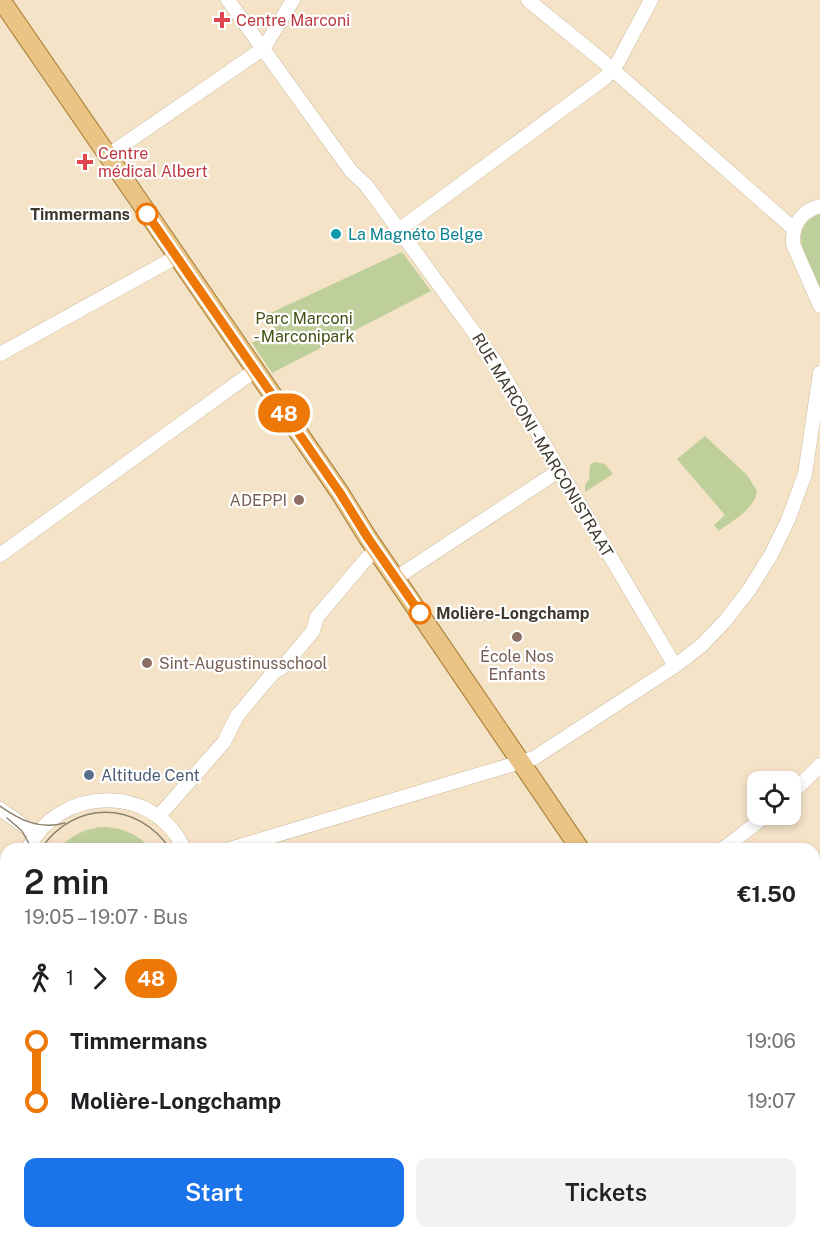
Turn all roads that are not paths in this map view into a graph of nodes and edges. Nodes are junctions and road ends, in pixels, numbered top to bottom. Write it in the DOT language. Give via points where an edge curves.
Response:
graph roads {
  1 [pos="1,0"];
  2 [pos="228,0"];
  3 [pos="293,0"];
  4 [pos="528,0"];
  5 [pos="651,0"];
  6 [pos="264,48"];
  7 [pos="614,69"];
  8 [pos="107,156"];
  9 [pos="820,206"];
  10 [pos="794,229"];
  11 [pos="399,230"];
  12 [pos="176,257"];
  13 [pos="820,306"];
  14 [pos="0,354"];
  15 [pos="254,370"];
  16 [pos="820,373"];
  17 [pos="560,470"];
  18 [pos="377,551"];
  19 [pos="0,555"];
  20 [pos="396,578"];
  21 [pos="675,666"];
  22 [pos="521,763"];
  23 [pos="820,765"];
  24 [pos="801,784"];
  25 [pos="0,809"];
  26 [pos="158,817"];
  27 [pos="754,825"];
  28 [pos="37,835"];
  29 [pos="32,843"];
  30 [pos="180,843"];
  31 [pos="250,843"];
  32 [pos="576,843"];
  33 [pos="731,843"];
  1 -- 8 [label="main road"];
  2 -- 6 [label="street, RUE MARCONI - MARCONISTRAAT"];
  3 -- 6 [label="street"];
  4 -- 7 [label="street"];
  5 -- 7 [label="street"];
  6 -- 8 [label="street"];
  6 -- 11 [label="street, RUE MARCONI - MARCONISTRAAT" via="351,171"];
  7 -- 10 [label="street"];
  7 -- 11 [label="street"];
  8 -- 12 [label="main road"];
  9 -- 10 [label="street" via="806,211"];
  10 -- 13 [label="street" via="793,244"];
  11 -- 17 [label="street, RUE MARCONI - MARCONISTRAAT" via="495,361"];
  12 -- 14 [label="street"];
  12 -- 15 [label="main road"];
  15 -- 18 [label="main road"];
  15 -- 19 [label="street"];
  16 -- 21 [label="street" via="805,474 780,537 725,621"];
  17 -- 20 [label="street"];
  17 -- 21 [label="street, RUE MARCONI - MARCONISTRAAT"];
  18 -- 20 [label="main road"];
  18 -- 26 [label="street" via="317,617 313,631 237,716 224,742"];
  20 -- 22 [label="main road"];
  21 -- 22 [label="street"];
  22 -- 31 [label="street"];
  22 -- 32 [label="main road"];
  23 -- 24 [label="street"];
  25 -- 28 [label="street"];
  26 -- 28 [label="street" via="118,800 93,800 66,810"];
  26 -- 30 [label="street"];
  27 -- 33 [label="street"];
  28 -- 29 [label="street"];
}
